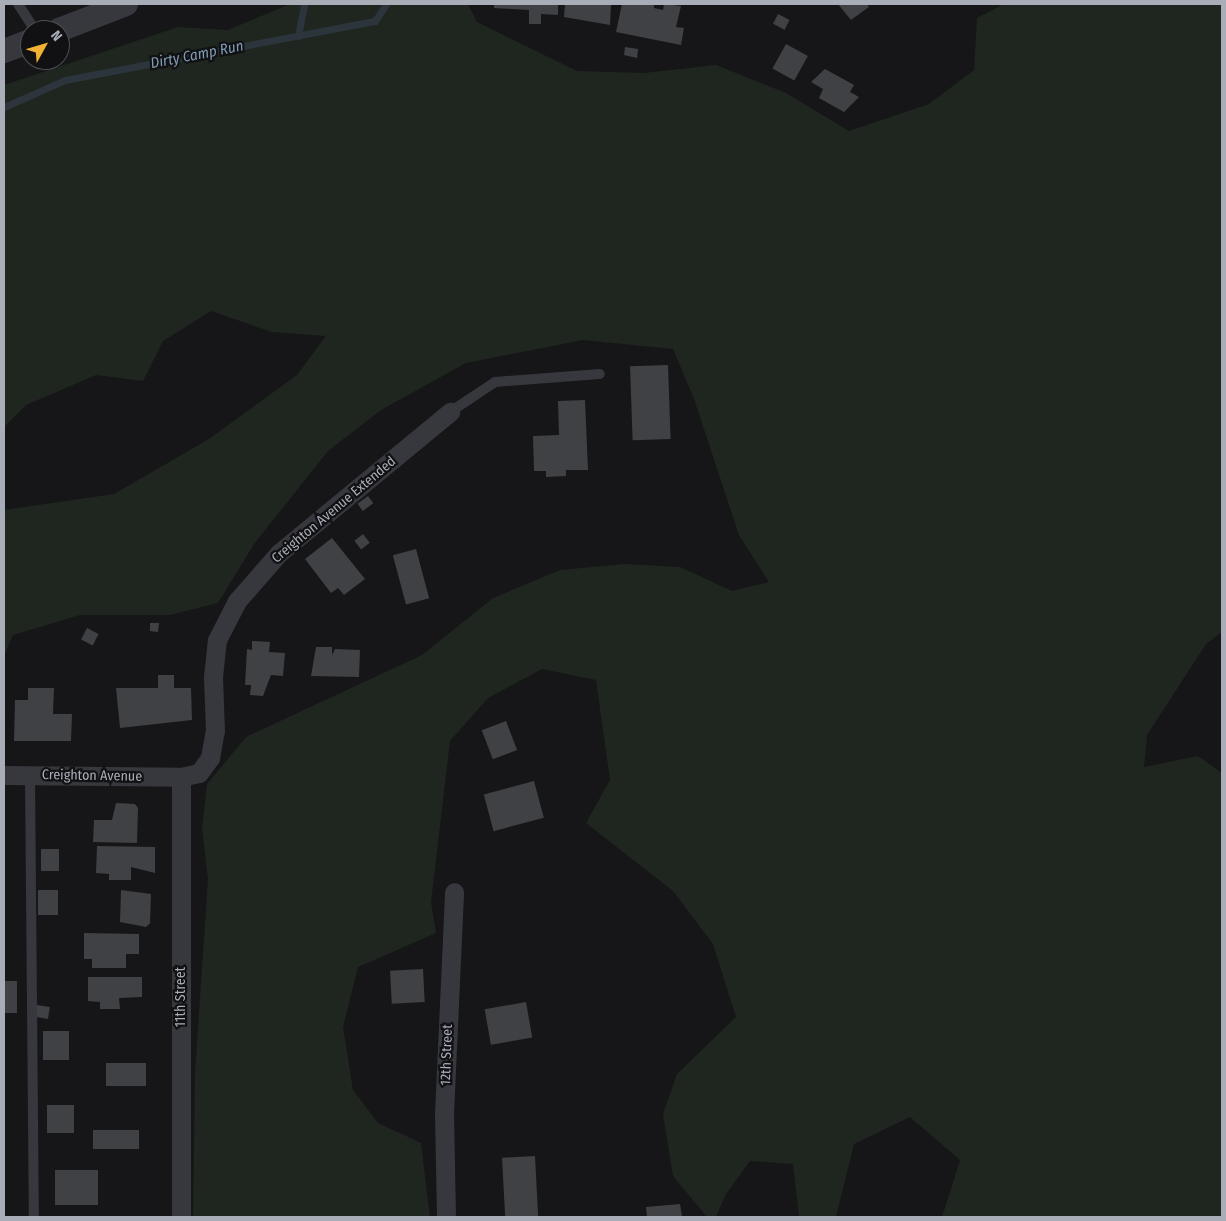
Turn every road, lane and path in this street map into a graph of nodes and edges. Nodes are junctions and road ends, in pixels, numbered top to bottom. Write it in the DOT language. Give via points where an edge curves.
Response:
graph roads {
  1 [pos="18,4"];
  2 [pos="126,4"];
  3 [pos="28,20"];
  4 [pos="70,26"];
  5 [pos="20,45"];
  6 [pos="4,51"];
  7 [pos="600,374"];
  8 [pos="450,412"];
  9 [pos="4,776"];
  10 [pos="30,776"];
  11 [pos="181,777"];
  12 [pos="454,892"];
  13 [pos="34,1217"];
  14 [pos="181,1217"];
  15 [pos="446,1217"];
  1 -- 3 [label="lane"];
  2 -- 4 [label="street"];
  5 -- 6 [label="street"];
  7 -- 8 [label="lane" via="495,382"];
  8 -- 11 [label="street, Creighton Avenue Extended" via="279,553 237,601 217,640 210,758 199,773"];
  9 -- 10 [label="street, Creighton Avenue"];
  10 -- 11 [label="street, Creighton Avenue"];
  10 -- 13 [label="lane"];
  11 -- 14 [label="street, 11th Street"];
  12 -- 15 [label="street, 12th Street" via="444,1114"];
}
